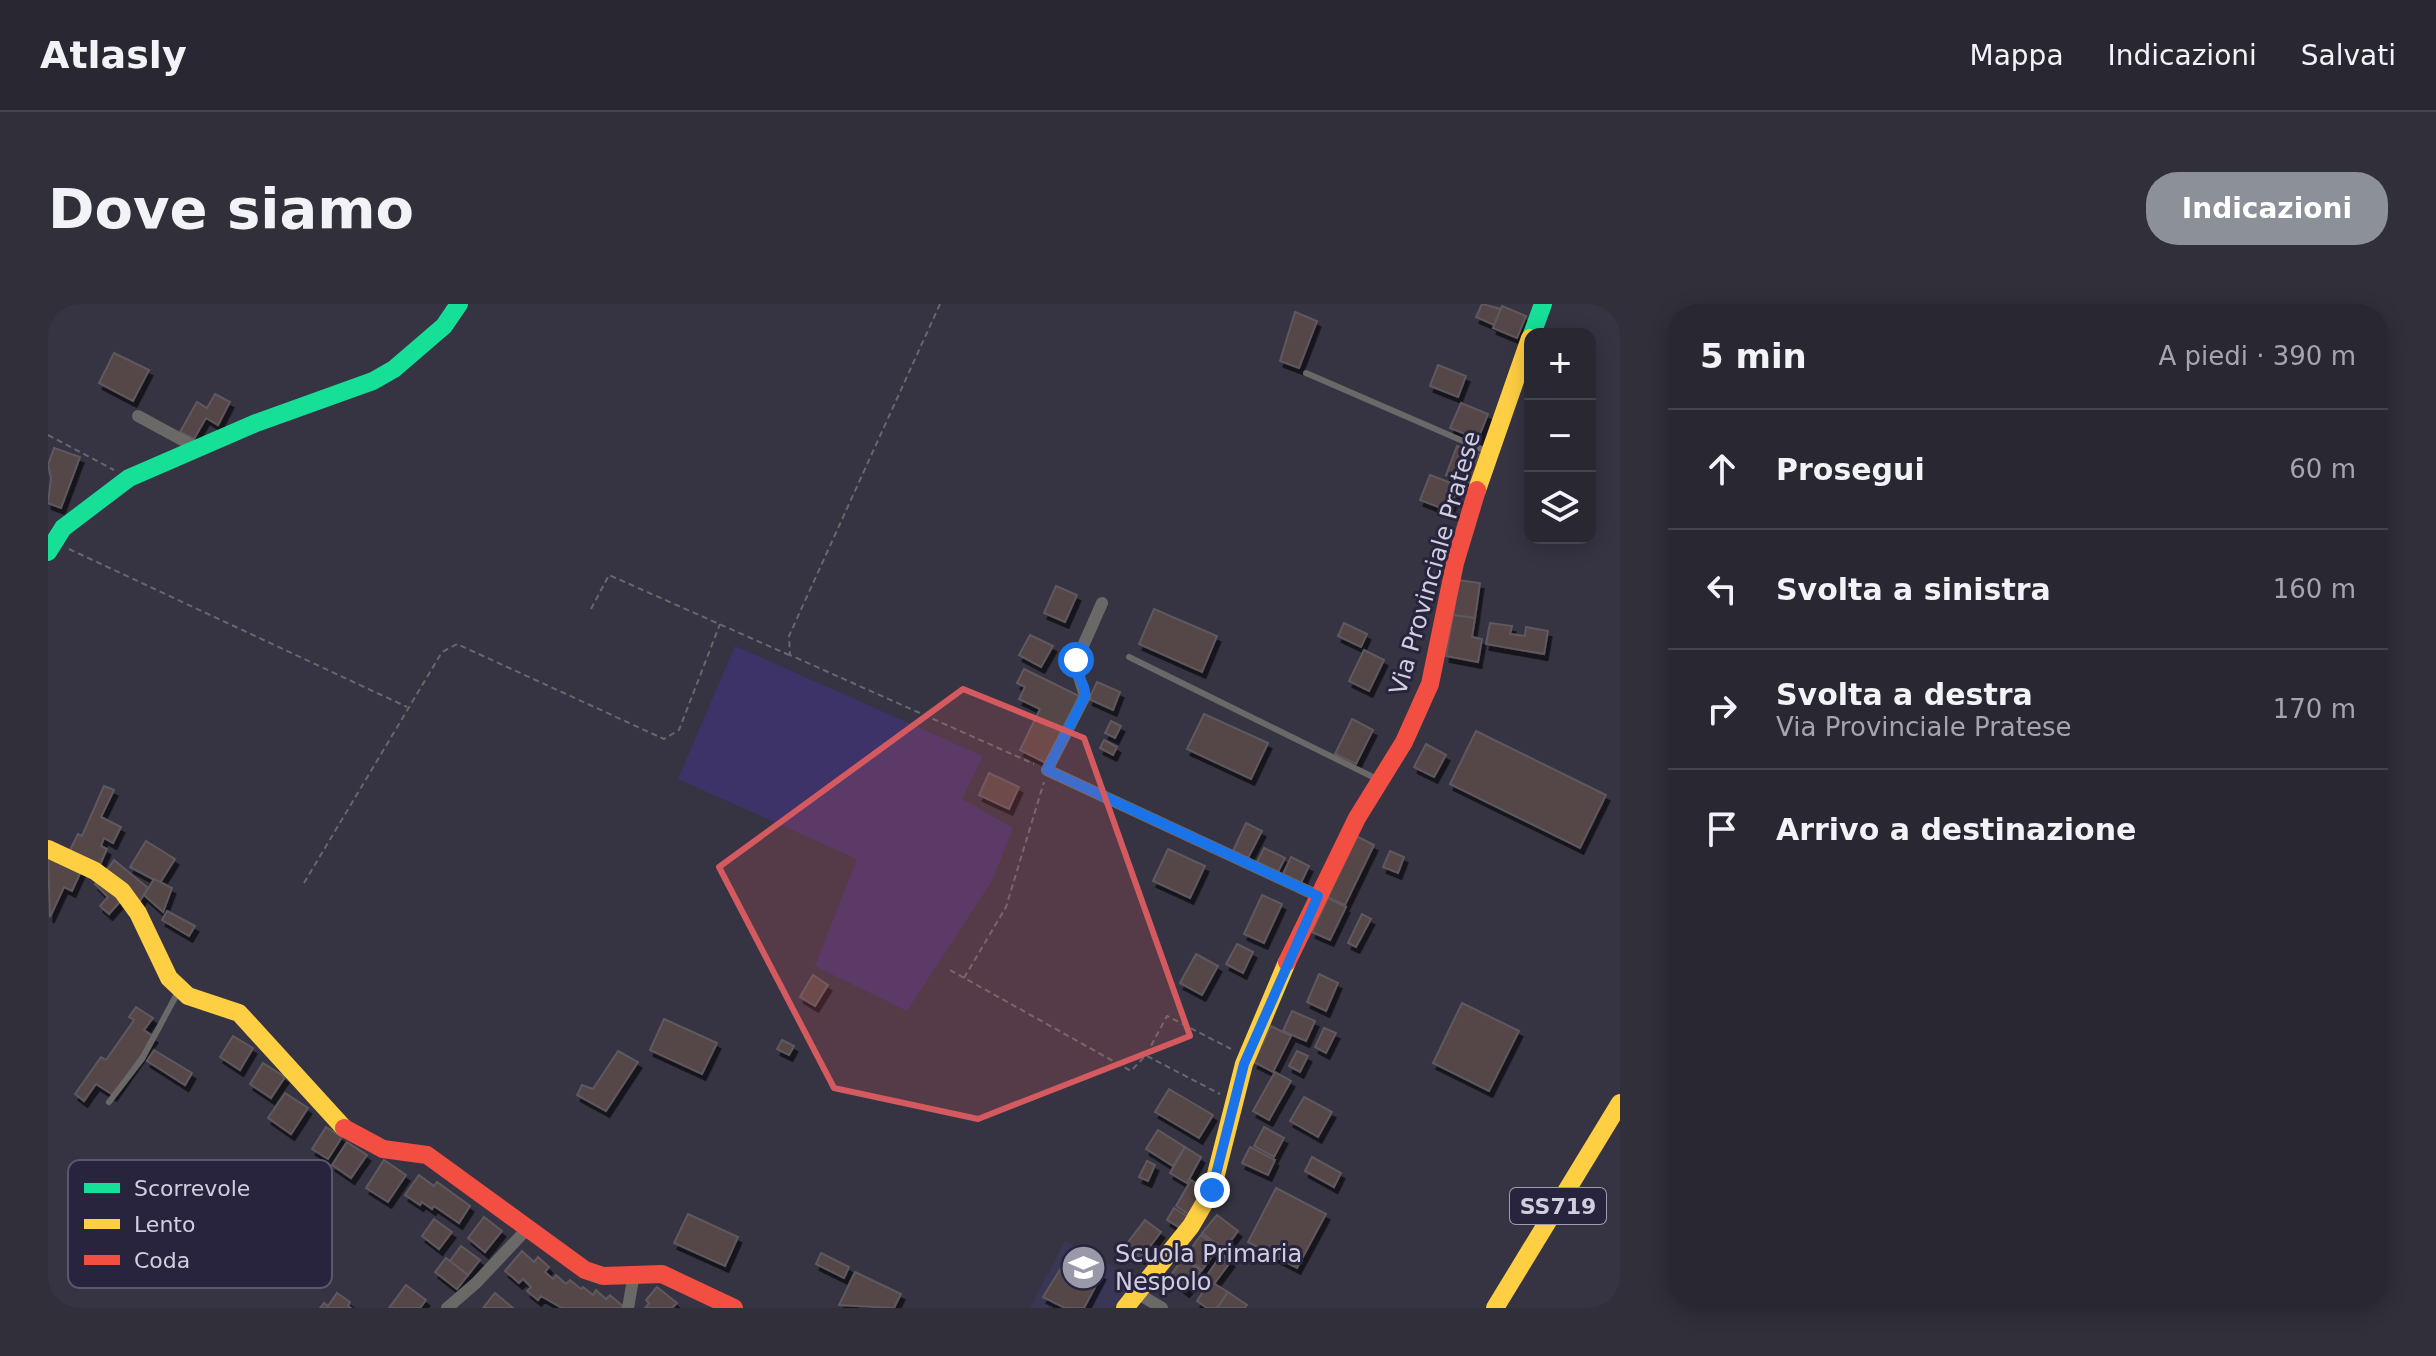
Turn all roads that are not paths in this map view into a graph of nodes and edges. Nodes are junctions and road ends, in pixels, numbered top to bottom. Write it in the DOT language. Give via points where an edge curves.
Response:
graph roads {
  1 [pos="459,304"];
  2 [pos="1543,304"];
  3 [pos="1534,328"];
  4 [pos="1524,355"];
  5 [pos="1306,373"];
  6 [pos="138,416"];
  7 [pos="199,449"];
  8 [pos="1489,452"];
  9 [pos="50,547"];
  10 [pos="1102,603"];
  11 [pos="1129,657"];
  12 [pos="1381,780"];
  13 [pos="48,849"];
  14 [pos="1318,896"];
  15 [pos="179,989"];
  16 [pos="109,1102"];
  17 [pos="1620,1103"];
  18 [pos="527,1229"];
  19 [pos="634,1274"];
  20 [pos="1137,1293"];
  21 [pos="729,1307"];
  22 [pos="447,1308"];
  23 [pos="628,1308"];
  24 [pos="1125,1308"];
  25 [pos="1162,1308"];
  26 [pos="1495,1308"];
  1 -- 7 [label="street" via="444,326 385,375"];
  2 -- 3 [label="street, Via Provinciale Pratese"];
  4 -- 8 [label="street, Via Provinciale Pratese"];
  5 -- 8 [label="lane"];
  6 -- 7 [label="street"];
  7 -- 9 [label="street" via="129,478 68,524"];
  8 -- 12 [label="street, Via Provinciale Pratese" via="1455,563 1430,684"];
  10 -- 14 [label="street" via="1075,664 1085,696 1047,770"];
  11 -- 12 [label="lane"];
  12 -- 14 [label="street, Via Provinciale Pratese"];
  13 -- 15 [label="street" via="95,871 122,891"];
  14 -- 20 [label="street, Via Provinciale Pratese" via="1247,1057 1212,1190 1191,1226"];
  15 -- 16 [label="lane" via="142,1059"];
  15 -- 18 [label="street" via="239,1013 342,1127 383,1149 427,1155"];
  17 -- 26 [label="street, SS719"];
  18 -- 19 [label="street" via="585,1270 603,1276"];
  18 -- 22 [label="street"];
  19 -- 21 [label="street" via="669,1275"];
  19 -- 23 [label="street"];
  20 -- 24 [label="street, Via Provinciale Pratese"];
  20 -- 25 [label="street"];
}
